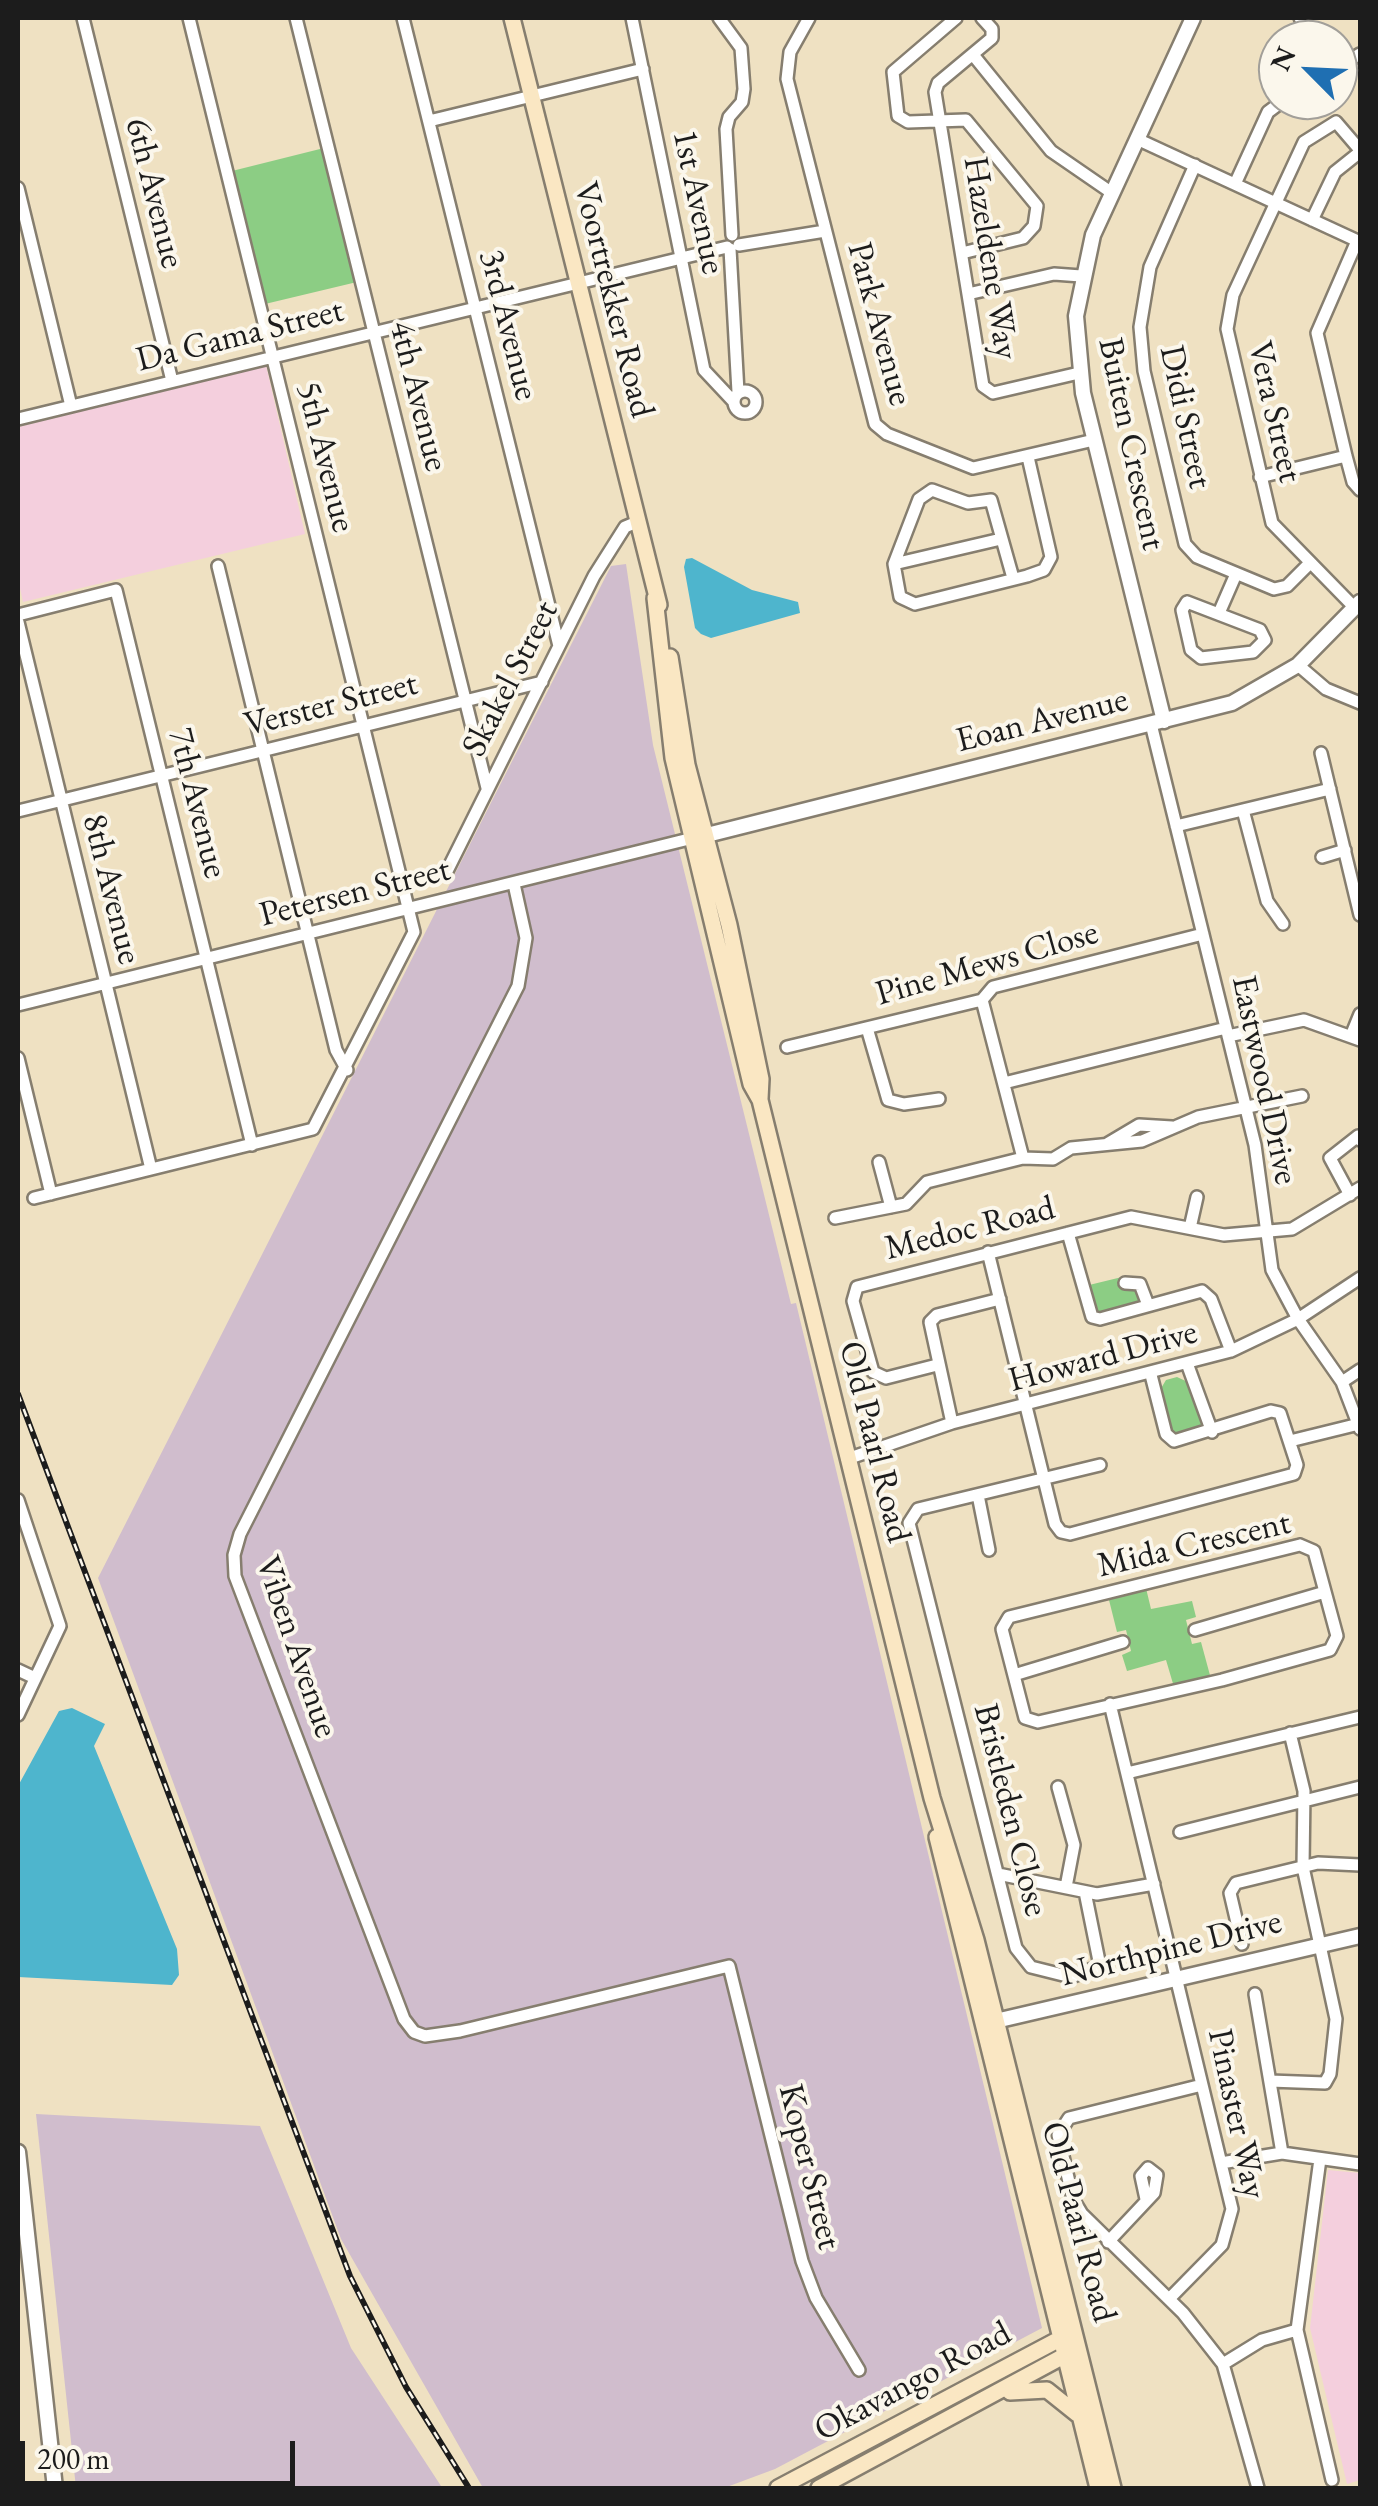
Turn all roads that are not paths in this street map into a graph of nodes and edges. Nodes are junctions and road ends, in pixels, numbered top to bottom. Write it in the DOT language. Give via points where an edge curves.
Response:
graph roads {
  1 [pos="83,18"];
  2 [pos="189,18"];
  3 [pos="296,18"];
  4 [pos="403,18"];
  5 [pos="512,18"];
  6 [pos="632,18"];
  7 [pos="720,18"];
  8 [pos="809,18"];
  9 [pos="956,18"];
  10 [pos="982,18"];
  11 [pos="1188,19"];
  12 [pos="974,56"];
  13 [pos="643,68"];
  14 [pos="531,95"];
  15 [pos="1264,120"];
  16 [pos="429,121"];
  17 [pos="940,121"];
  18 [pos="1137,138"];
  19 [pos="1360,151"];
  20 [pos="1195,166"];
  21 [pos="1235,184"];
  22 [pos="18,188"];
  23 [pos="1112,193"];
  24 [pos="1275,203"];
  25 [pos="1312,220"];
  26 [pos="825,231"];
  27 [pos="1359,242"];
  28 [pos="733,243"];
  29 [pos="962,254"];
  30 [pos="681,256"];
  31 [pos="1082,276"];
  32 [pos="578,281"];
  33 [pos="968,294"];
  34 [pos="474,307"];
  35 [pos="374,332"];
  36 [pos="272,357"];
  37 [pos="1079,373"];
  38 [pos="172,381"];
  39 [pos="71,406"];
  40 [pos="18,420"];
  41 [pos="1094,440"];
  42 [pos="1346,456"];
  43 [pos="1028,457"];
  44 [pos="1260,477"];
  45 [pos="1360,490"];
  46 [pos="636,522"];
  47 [pos="1001,539"];
  48 [pos="894,564"];
  49 [pos="1309,564"];
  50 [pos="218,566"];
  51 [pos="1236,574"];
  52 [pos="1012,578"];
  53 [pos="1358,605"];
  54 [pos="1220,613"];
  55 [pos="18,615"];
  56 [pos="18,622"];
  57 [pos="559,646"];
  58 [pos="1298,664"];
  59 [pos="542,682"];
  60 [pos="464,701"];
  61 [pos="1360,703"];
  62 [pos="1158,723"];
  63 [pos="363,726"];
  64 [pos="263,750"];
  65 [pos="1321,753"];
  66 [pos="162,775"];
  67 [pos="488,788"];
  68 [pos="1330,789"];
  69 [pos="61,800"];
  70 [pos="1242,810"];
  71 [pos="18,811"];
  72 [pos="1176,826"];
  73 [pos="700,837"];
  74 [pos="1344,850"];
  75 [pos="1322,857"];
  76 [pos="447,871"];
  77 [pos="514,884"];
  78 [pos="410,910"];
  79 [pos="1360,911"];
  80 [pos="1283,924"];
  81 [pos="1203,934"];
  82 [pos="308,935"];
  83 [pos="207,960"];
  84 [pos="106,984"];
  85 [pos="982,1000"];
  86 [pos="18,1005"];
  87 [pos="1360,1014"];
  88 [pos="867,1028"];
  89 [pos="1227,1032"];
  90 [pos="1356,1038"];
  91 [pos="787,1048"];
  92 [pos="18,1058"];
  93 [pos="346,1070"];
  94 [pos="1004,1082"];
  95 [pos="1302,1096"];
  96 [pos="939,1098"];
  97 [pos="1246,1109"];
  98 [pos="1136,1126"];
  99 [pos="1172,1128"];
  100 [pos="1360,1135"];
  101 [pos="1142,1141"];
  102 [pos="1107,1144"];
  103 [pos="252,1146"];
  104 [pos="1024,1158"];
  105 [pos="879,1162"];
  106 [pos="152,1169"];
  107 [pos="1355,1191"];
  108 [pos="51,1194"];
  109 [pos="1197,1197"];
  110 [pos="34,1198"];
  111 [pos="891,1207"];
  112 [pos="835,1218"];
  113 [pos="1190,1228"];
  114 [pos="1068,1232"];
  115 [pos="1266,1232"];
  116 [pos="988,1252"];
  117 [pos="1360,1278"];
  118 [pos="1125,1282"];
  119 [pos="1000,1299"];
  120 [pos="1148,1306"];
  121 [pos="1298,1319"];
  122 [pos="1231,1352"];
  123 [pos="937,1365"];
  124 [pos="1188,1366"];
  125 [pos="1360,1370"];
  126 [pos="1150,1375"];
  127 [pos="1342,1382"];
  128 [pos="1026,1407"];
  129 [pos="952,1423"];
  130 [pos="1360,1427"];
  131 [pos="1212,1432"];
  132 [pos="1290,1441"];
  133 [pos="847,1458"];
  134 [pos="1100,1466"];
  135 [pos="1044,1479"];
  136 [pos="978,1495"];
  137 [pos="18,1500"];
  138 [pos="989,1550"];
  139 [pos="1325,1592"];
  140 [pos="1195,1630"];
  141 [pos="1123,1642"];
  142 [pos="18,1670"];
  143 [pos="1014,1675"];
  144 [pos="36,1678"];
  145 [pos="1110,1704"];
  146 [pos="18,1714"];
  147 [pos="1360,1716"];
  148 [pos="1290,1734"];
  149 [pos="1127,1773"];
  150 [pos="1058,1787"];
  151 [pos="1360,1787"];
  152 [pos="1303,1803"];
  153 [pos="1180,1832"];
  154 [pos="1360,1865"];
  155 [pos="1303,1866"];
  156 [pos="998,1874"];
  157 [pos="1154,1884"];
  158 [pos="1066,1887"];
  159 [pos="1085,1892"];
  160 [pos="1360,1936"];
  161 [pos="1321,1943"];
  162 [pos="1242,1944"];
  163 [pos="729,1966"];
  164 [pos="1177,1978"];
  165 [pos="1255,1994"];
  166 [pos="990,2022"];
  167 [pos="1270,2081"];
  168 [pos="1202,2085"];
  169 [pos="18,2152"];
  170 [pos="1282,2154"];
  171 [pos="1320,2159"];
  172 [pos="1221,2164"];
  173 [pos="1360,2164"];
  174 [pos="1146,2199"];
  175 [pos="1108,2242"];
  176 [pos="1169,2300"];
  177 [pos="1297,2330"];
  178 [pos="1073,2338"];
  179 [pos="1065,2354"];
  180 [pos="1223,2364"];
  181 [pos="860,2370"];
  182 [pos="992,2397"];
  183 [pos="1082,2419"];
  184 [pos="1332,2480"];
  185 [pos="55,2488"];
  186 [pos="778,2488"];
  187 [pos="819,2488"];
  188 [pos="1098,2488"];
  189 [pos="1113,2488"];
  190 [pos="1258,2488"];
  1 -- 38 [label="street, 6th Avenue"];
  2 -- 36 [label="street, 5th Avenue"];
  3 -- 35 [label="street, 4th Avenue"];
  4 -- 16 [label="street, 3rd Avenue"];
  5 -- 14 [label="main road, Voortrekker Road"];
  6 -- 13 [label="street, 1st Avenue"];
  7 -- 28 [label="street" via="741,48 744,88 726,129"];
  8 -- 26 [label="street, Park Avenue" via="786,72"];
  9 -- 17 [label="street" via="893,72 901,120"];
  10 -- 12 [label="street, Hazeldene Way" via="993,34"];
  11 -- 18 [label="street, Buiten Crescent"];
  12 -- 17 [label="street, Hazeldene Way" via="936,87"];
  12 -- 23 [label="street, Hazeldene Way" via="1051,150"];
  13 -- 14 [label="street"];
  13 -- 30 [label="street, 1st Avenue"];
  14 -- 16 [label="street"];
  14 -- 32 [label="main road, Voortrekker Road"];
  15 -- 21 [label="street"];
  16 -- 34 [label="street, 3rd Avenue"];
  17 -- 29 [label="street, Hazeldene Way"];
  17 -- 29 [label="street" via="972,124 1037,206 1034,226 1023,238"];
  18 -- 20 [label="street"];
  18 -- 23 [label="street, Buiten Crescent"];
  19 -- 24 [label="street, Vera Street" via="1339,123 1307,139"];
  19 -- 25 [label="street" via="1334,172"];
  20 -- 21 [label="street"];
  20 -- 51 [label="street, Didi Street" via="1150,267 1140,342 1185,544 1196,557"];
  21 -- 24 [label="street"];
  22 -- 39 [label="street"];
  23 -- 31 [label="street, Buiten Crescent"];
  24 -- 25 [label="street"];
  24 -- 44 [label="street, Vera Street" via="1227,320"];
  25 -- 27 [label="street"];
  26 -- 28 [label="street, Da Gama Street"];
  26 -- 43 [label="street, Park Avenue" via="875,424 965,467"];
  27 -- 42 [label="street" via="1316,333"];
  28 -- 30 [label="street, Da Gama Street"];
  28 -- 30 [label="street, 1st Avenue" via="739,395 721,391 704,370"];
  29 -- 33 [label="street, Hazeldene Way"];
  30 -- 32 [label="street, Da Gama Street"];
  31 -- 33 [label="street" via="1054,274"];
  31 -- 37 [label="street, Buiten Crescent"];
  32 -- 34 [label="street, Da Gama Street"];
  32 -- 46 [label="main road, Voortrekker Road"];
  33 -- 37 [label="street, Hazeldene Way" via="985,389 993,393"];
  34 -- 35 [label="street, Da Gama Street"];
  34 -- 57 [label="street, 3rd Avenue"];
  35 -- 36 [label="street, Da Gama Street"];
  35 -- 60 [label="street, 4th Avenue"];
  36 -- 38 [label="street, Da Gama Street"];
  36 -- 63 [label="street, 5th Avenue"];
  37 -- 41 [label="street, Buiten Crescent"];
  38 -- 39 [label="street, Da Gama Street"];
  39 -- 40 [label="street, Da Gama Street"];
  41 -- 43 [label="street, Park Avenue"];
  41 -- 62 [label="street, Buiten Crescent"];
  42 -- 44 [label="street"];
  42 -- 45 [label="street"];
  43 -- 52 [label="street" via="1051,557 1044,570"];
  44 -- 49 [label="street, Vera Street" via="1274,528"];
  46 -- 57 [label="street, Skakel Street" via="615,540"];
  46 -- 73 [label="main road, Voortrekker Road" via="655,598 667,724"];
  47 -- 48 [label="street"];
  47 -- 48 [label="street" via="991,500 968,504 928,490"];
  47 -- 52 [label="street"];
  48 -- 52 [label="street" via="905,602"];
  49 -- 51 [label="street, Didi Street" via="1278,588"];
  49 -- 53 [label="street, Vera Street"];
  50 -- 64 [label="street"];
  51 -- 54 [label="street"];
  53 -- 58 [label="street, Eoan Avenue"];
  54 -- 54 [label="street" via="1262,631 1263,644 1253,652 1198,656 1183,606 1190,602"];
  55 -- 66 [label="street, 7th Avenue" via="116,590"];
  56 -- 69 [label="street, 8th Avenue"];
  57 -- 59 [label="street, Skakel Street"];
  58 -- 61 [label="street" via="1326,689"];
  58 -- 62 [label="street, Eoan Avenue" via="1241,700"];
  59 -- 60 [label="street, Verster Street"];
  59 -- 67 [label="street, Skakel Street"];
  60 -- 63 [label="street, Verster Street"];
  60 -- 67 [label="street, 4th Avenue"];
  62 -- 72 [label="street, Eastwood Drive"];
  62 -- 73 [label="street, Eoan Avenue"];
  63 -- 64 [label="street, Verster Street"];
  63 -- 78 [label="street, 5th Avenue"];
  64 -- 66 [label="street, Verster Street"];
  64 -- 82 [label="street"];
  65 -- 68 [label="street"];
  66 -- 69 [label="street, Verster Street"];
  66 -- 83 [label="street, 7th Avenue"];
  67 -- 76 [label="street, Skakel Street"];
  68 -- 70 [label="street"];
  68 -- 74 [label="street"];
  69 -- 71 [label="street, Verster Street"];
  69 -- 84 [label="street, 8th Avenue"];
  70 -- 72 [label="street"];
  70 -- 80 [label="street" via="1267,901"];
  72 -- 81 [label="street, Eastwood Drive"];
  73 -- 77 [label="street, Petersen Street"];
  73 -- 133 [label="main road, Old Paarl Road"];
  74 -- 75 [label="street"];
  74 -- 79 [label="street"];
  77 -- 78 [label="street, Petersen Street"];
  77 -- 163 [label="street, Viben Avenue" via="526,938 518,986 240,1534 235,1576 414,2032 460,2031"];
  78 -- 82 [label="street, Petersen Street"];
  78 -- 93 [label="street" via="412,941"];
  81 -- 85 [label="street, Pine Mews Close" via="994,987"];
  81 -- 89 [label="street, Eastwood Drive"];
  82 -- 83 [label="street, Petersen Street"];
  82 -- 93 [label="street"];
  83 -- 84 [label="street, Petersen Street"];
  83 -- 103 [label="street, 7th Avenue"];
  84 -- 86 [label="street, Petersen Street"];
  84 -- 106 [label="street, 8th Avenue"];
  85 -- 88 [label="street, Pine Mews Close"];
  85 -- 94 [label="street"];
  87 -- 90 [label="street"];
  88 -- 91 [label="street, Pine Mews Close"];
  88 -- 96 [label="street" via="888,1100"];
  89 -- 90 [label="street" via="1304,1020"];
  89 -- 94 [label="street"];
  89 -- 97 [label="street, Eastwood Drive"];
  92 -- 108 [label="street"];
  93 -- 103 [label="street" via="313,1129"];
  94 -- 104 [label="street"];
  95 -- 97 [label="street"];
  97 -- 99 [label="street"];
  97 -- 115 [label="street, Eastwood Drive"];
  98 -- 99 [label="street"];
  98 -- 101 [label="street"];
  98 -- 102 [label="street"];
  99 -- 101 [label="street"];
  100 -- 107 [label="street" via="1330,1158"];
  101 -- 102 [label="street"];
  102 -- 104 [label="street" via="1071,1148 1042,1161"];
  103 -- 106 [label="street"];
  104 -- 111 [label="street" via="927,1182 907,1202"];
  105 -- 111 [label="street"];
  106 -- 108 [label="street"];
  107 -- 115 [label="street, Medoc Road" via="1300,1227"];
  108 -- 110 [label="street"];
  109 -- 113 [label="street"];
  111 -- 112 [label="street"];
  113 -- 114 [label="street, Medoc Road" via="1138,1216"];
  113 -- 115 [label="street, Medoc Road" via="1224,1235"];
  114 -- 116 [label="street, Medoc Road"];
  114 -- 120 [label="street" via="1090,1314 1100,1319"];
  115 -- 121 [label="street, Eastwood Drive" via="1272,1270"];
  116 -- 119 [label="street"];
  116 -- 123 [label="street, Medoc Road" via="863,1284 854,1293 876,1374 886,1378"];
  117 -- 121 [label="street, Howard Drive"];
  118 -- 120 [label="street" via="1140,1284"];
  119 -- 123 [label="street" via="932,1319 928,1330"];
  119 -- 128 [label="street"];
  120 -- 122 [label="street" via="1204,1292"];
  121 -- 122 [label="street, Howard Drive"];
  121 -- 127 [label="street, Eastwood Drive"];
  122 -- 124 [label="street, Howard Drive"];
  123 -- 129 [label="street"];
  124 -- 126 [label="street, Howard Drive"];
  124 -- 131 [label="street"];
  125 -- 127 [label="street"];
  126 -- 128 [label="street, Howard Drive"];
  126 -- 131 [label="street" via="1168,1438 1178,1442"];
  127 -- 130 [label="street, Eastwood Drive"];
  128 -- 129 [label="street, Howard Drive"];
  128 -- 135 [label="street"];
  129 -- 133 [label="street, Howard Drive"];
  130 -- 132 [label="street"];
  131 -- 132 [label="street" via="1274,1410 1283,1415"];
  132 -- 135 [label="street" via="1296,1468 1290,1479 1070,1534 1056,1527"];
  133 -- 166 [label="main road, Old Paarl Road"];
  134 -- 135 [label="street"];
  135 -- 136 [label="street"];
  136 -- 138 [label="street"];
  136 -- 156 [label="street, Bristleden Close" via="918,1509 910,1517"];
  137 -- 144 [label="street" via="60,1618"];
  139 -- 140 [label="street"];
  139 -- 143 [label="street, Mida Crescent" via="1314,1551 1304,1544 1126,1585 1007,1618 1002,1629"];
  139 -- 145 [label="street, Mida Crescent" via="1336,1636 1330,1650"];
  141 -- 143 [label="street"];
  142 -- 144 [label="street"];
  143 -- 145 [label="street, Mida Crescent" via="1031,1722"];
  144 -- 146 [label="street"];
  145 -- 149 [label="street, Pinaster Way"];
  147 -- 148 [label="street"];
  148 -- 149 [label="street"];
  148 -- 152 [label="street"];
  149 -- 157 [label="street, Pinaster Way"];
  150 -- 158 [label="street" via="1074,1845"];
  151 -- 152 [label="street"];
  152 -- 153 [label="street"];
  152 -- 155 [label="street"];
  154 -- 155 [label="street"];
  155 -- 161 [label="street"];
  155 -- 162 [label="street" via="1232,1887"];
  156 -- 158 [label="street"];
  156 -- 159 [label="street, Bristleden Close" via="1022,1960 1050,1975 1100,1966"];
  157 -- 159 [label="street" via="1114,1894"];
  157 -- 164 [label="street, Pinaster Way"];
  158 -- 159 [label="street"];
  160 -- 161 [label="street, Northpine Drive"];
  161 -- 164 [label="street, Northpine Drive"];
  161 -- 167 [label="street" via="1335,2002 1329,2078 1316,2086"];
  163 -- 181 [label="street, Koper Street" via="802,2262"];
  164 -- 166 [label="street, Northpine Drive"];
  164 -- 168 [label="street, Pinaster Way"];
  165 -- 167 [label="street"];
  166 -- 178 [label="main road, Old Paarl Road"];
  167 -- 170 [label="street"];
  168 -- 172 [label="street, Pinaster Way"];
  168 -- 175 [label="street" via="1069,2118 1058,2135 1074,2199"];
  169 -- 185 [label="street"];
  170 -- 171 [label="street"];
  170 -- 172 [label="street"];
  171 -- 173 [label="street"];
  171 -- 177 [label="street"];
  172 -- 176 [label="street, Pinaster Way" via="1232,2209 1228,2232"];
  174 -- 175 [label="street"];
  175 -- 176 [label="street"];
  176 -- 180 [label="street"];
  177 -- 180 [label="street" via="1262,2340"];
  177 -- 184 [label="street"];
  178 -- 179 [label="main road, Okavango Road"];
  178 -- 186 [label="main road, Okavango Road"];
  178 -- 189 [label="main road, Old Paarl Road"];
  179 -- 182 [label="main road, Okavango Road"];
  179 -- 183 [label="main road, Old Paarl Road"];
  180 -- 190 [label="street"];
  182 -- 183 [label="main road" via="1048,2390"];
  182 -- 187 [label="main road, Okavango Road"];
  183 -- 188 [label="main road, Old Paarl Road"];
}
